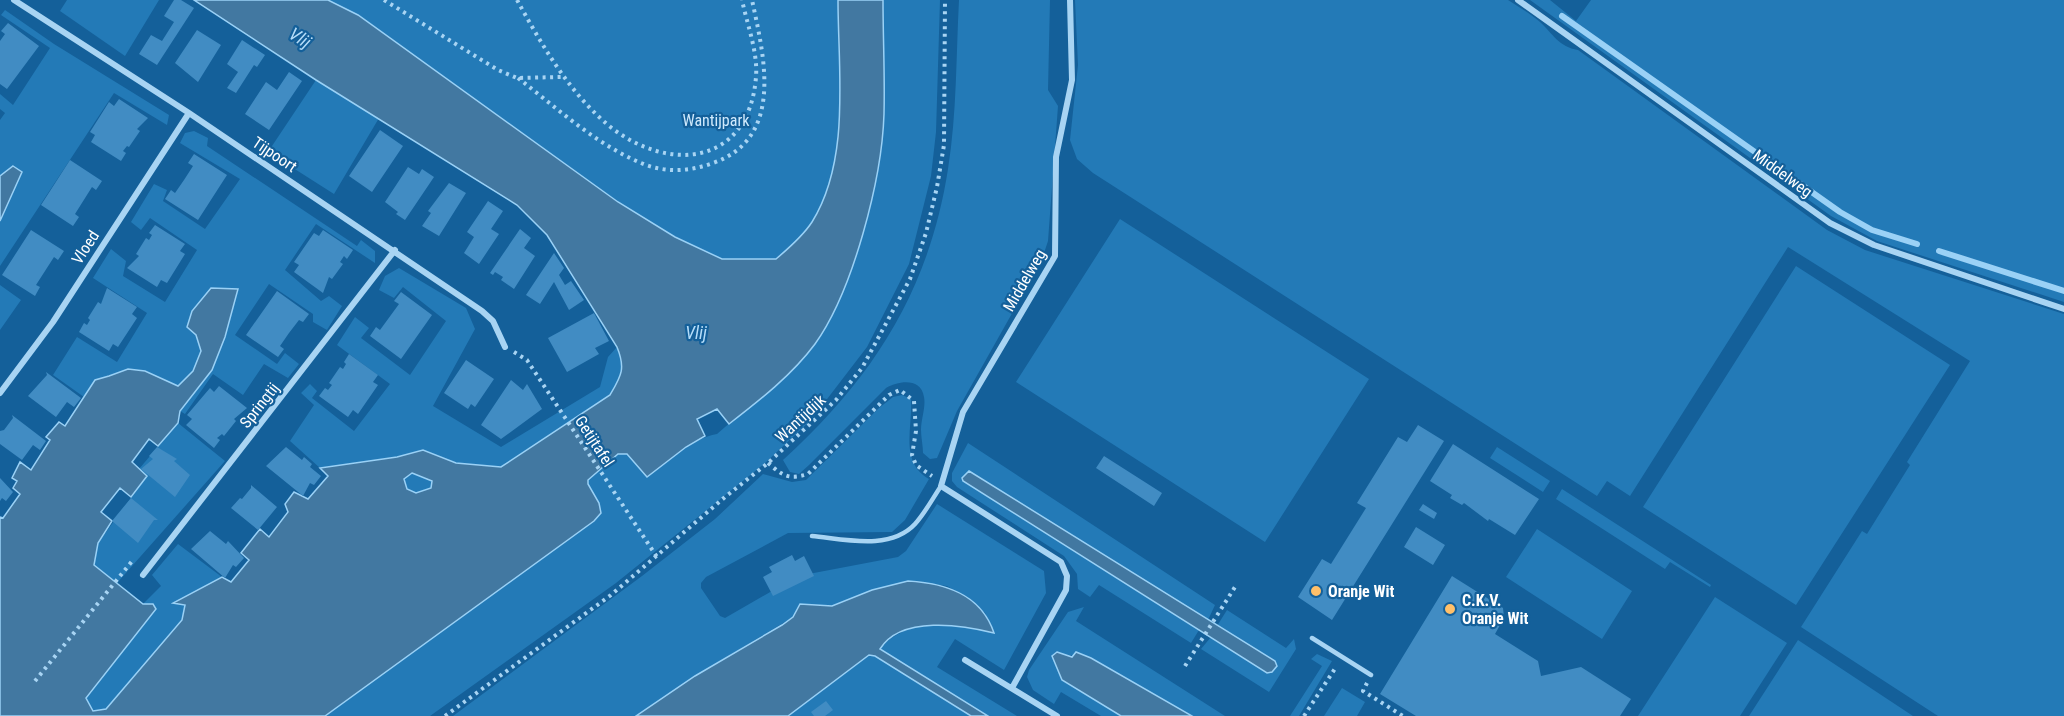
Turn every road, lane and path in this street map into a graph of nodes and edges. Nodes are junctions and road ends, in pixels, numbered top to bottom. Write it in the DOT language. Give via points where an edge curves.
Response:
graph roads {
  1 [pos="14,0"];
  2 [pos="384,0"];
  3 [pos="517,0"];
  4 [pos="742,0"];
  5 [pos="752,0"];
  6 [pos="945,0"];
  7 [pos="1070,0"];
  8 [pos="1518,0"];
  9 [pos="562,77"];
  10 [pos="518,78"];
  11 [pos="189,113"];
  12 [pos="395,250"];
  13 [pos="2064,309"];
  14 [pos="505,347"];
  15 [pos="0,393"];
  16 [pos="768,463"];
  17 [pos="941,486"];
  18 [pos="812,536"];
  19 [pos="657,557"];
  20 [pos="133,560"];
  21 [pos="143,575"];
  22 [pos="1235,586"];
  23 [pos="1312,638"];
  24 [pos="1343,657"];
  25 [pos="965,660"];
  26 [pos="1185,666"];
  27 [pos="1371,675"];
  28 [pos="35,681"];
  29 [pos="1012,688"];
  30 [pos="445,716"];
  31 [pos="1057,716"];
  32 [pos="1304,716"];
  33 [pos="1403,716"];
  1 -- 11 [label="street, Tijpoort"];
  2 -- 10 [label="path" via="498,70"];
  3 -- 9 [label="path"];
  4 -- 9 [label="path" via="756,75 748,112 740,127 721,145 695,155 672,156 633,143 607,124"];
  5 -- 10 [label="path" via="766,76 760,113 752,132 731,157 697,169 671,171 627,155 584,130"];
  6 -- 16 [label="path, Wantijdijk" via="944,145 926,234 910,279 862,368 836,400"];
  7 -- 17 [label="street, Middelweg" via="1072,80 1056,157 1055,256 963,412"];
  8 -- 13 [label="street, Middelweg" via="1830,223 1874,245"];
  9 -- 10 [label="path"];
  11 -- 12 [label="street, Tijpoort"];
  11 -- 15 [label="street, Vloed" via="53,322"];
  12 -- 14 [label="street, Tijpoort" via="494,321"];
  12 -- 21 [label="street, Springtij"];
  14 -- 19 [label="path, Getijtafel" via="527,360"];
  16 -- 17 [label="path" via="793,478 808,474 890,395 900,390 914,401 916,431 912,455 916,465"];
  16 -- 19 [label="path, Wantijdijk"];
  17 -- 18 [label="lane" via="915,525 899,537 869,542"];
  17 -- 29 [label="street" via="1061,562 1067,576 1066,590"];
  19 -- 30 [label="path, Wantijdijk" via="611,596"];
  20 -- 28 [label="path"];
  22 -- 26 [label="path"];
  23 -- 24 [label="lane"];
  24 -- 27 [label="lane"];
  24 -- 32 [label="path"];
  25 -- 29 [label="street"];
  27 -- 33 [label="path" via="1363,691"];
  29 -- 31 [label="street"];
}
